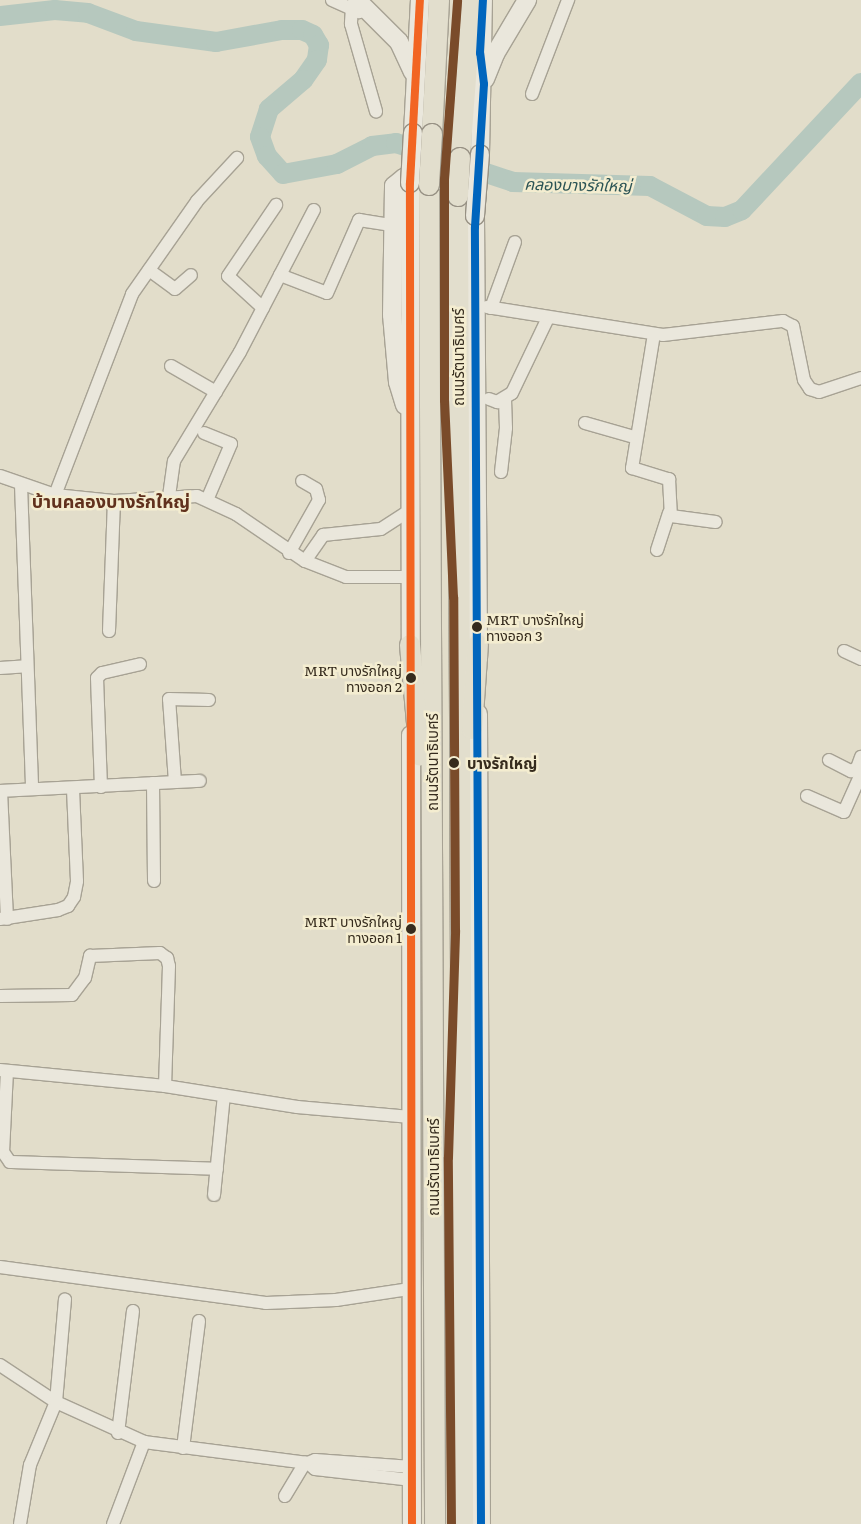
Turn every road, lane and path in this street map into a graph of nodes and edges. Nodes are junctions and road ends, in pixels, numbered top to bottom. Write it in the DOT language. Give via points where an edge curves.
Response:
graph roads {
  1 [pos="332,0"];
  2 [pos="420,0"];
  3 [pos="439,0"];
  4 [pos="472,0"];
  5 [pos="484,0"];
  6 [pos="527,0"];
  7 [pos="568,0"];
  8 [pos="354,4"];
  9 [pos="415,80"];
  10 [pos="484,84"];
  11 [pos="532,94"];
  12 [pos="376,111"];
  13 [pos="422,134"];
  14 [pos="237,158"];
  15 [pos="420,184"];
  16 [pos="276,205"];
  17 [pos="314,210"];
  18 [pos="392,226"];
  19 [pos="515,242"];
  20 [pos="149,270"];
  21 [pos="191,275"];
  22 [pos="280,275"];
  23 [pos="489,307"];
  24 [pos="263,308"];
  25 [pos="548,318"];
  26 [pos="654,334"];
  27 [pos="171,366"];
  28 [pos="861,378"];
  29 [pos="216,392"];
  30 [pos="497,400"];
  31 [pos="410,420"];
  32 [pos="585,423"];
  33 [pos="204,433"];
  34 [pos="634,437"];
  35 [pos="501,472"];
  36 [pos="0,476"];
  37 [pos="302,481"];
  38 [pos="21,485"];
  39 [pos="55,495"];
  40 [pos="169,496"];
  41 [pos="207,500"];
  42 [pos="114,501"];
  43 [pos="410,510"];
  44 [pos="668,513"];
  45 [pos="716,522"];
  46 [pos="657,550"];
  47 [pos="289,553"];
  48 [pos="305,561"];
  49 [pos="410,577"];
  50 [pos="478,579"];
  51 [pos="109,631"];
  52 [pos="478,644"];
  53 [pos="410,645"];
  54 [pos="844,651"];
  55 [pos="861,659"];
  56 [pos="140,664"];
  57 [pos="26,666"];
  58 [pos="0,668"];
  59 [pos="209,700"];
  60 [pos="861,756"];
  61 [pos="828,760"];
  62 [pos="861,774"];
  63 [pos="200,781"];
  64 [pos="175,782"];
  65 [pos="153,783"];
  66 [pos="101,787"];
  67 [pos="74,788"];
  68 [pos="32,789"];
  69 [pos="0,791"];
  70 [pos="807,796"];
  71 [pos="154,881"];
  72 [pos="461,891"];
  73 [pos="432,892"];
  74 [pos="3,919"];
  75 [pos="0,996"];
  76 [pos="3,1071"];
  77 [pos="165,1086"];
  78 [pos="224,1095"];
  79 [pos="411,1116"];
  80 [pos="217,1169"];
  81 [pos="214,1195"];
  82 [pos="0,1267"];
  83 [pos="410,1289"];
  84 [pos="65,1299"];
  85 [pos="133,1311"];
  86 [pos="199,1321"];
  87 [pos="0,1365"];
  88 [pos="434,1367"];
  89 [pos="463,1368"];
  90 [pos="56,1402"];
  91 [pos="118,1433"];
  92 [pos="144,1442"];
  93 [pos="183,1448"];
  94 [pos="306,1463"];
  95 [pos="412,1474"];
  96 [pos="285,1496"];
  97 [pos="20,1524"];
  98 [pos="113,1524"];
  99 [pos="412,1524"];
  100 [pos="423,1524"];
  101 [pos="436,1524"];
  102 [pos="463,1524"];
  103 [pos="472,1524"];
  104 [pos="481,1524"];
  1 -- 8 [label="street"];
  2 -- 9 [label="main road, ถนนรัตนาธิเบศร์"];
  3 -- 13 [label="main road, ถนนรัตนาธิเบศร์"];
  4 -- 72 [label="main road, ถนนรัตนาธิเบศร์, bridge" via="458,196"];
  5 -- 10 [label="main road, ถนนรัตนาธิเบศร์" via="480,53"];
  6 -- 10 [label="main road" via="495,54"];
  7 -- 11 [label="street"];
  8 -- 9 [label="main road" via="384,23 408,58"];
  8 -- 12 [label="street" via="350,24"];
  9 -- 13 [label="main road, ถนนรัตนาธิเบศร์"];
  10 -- 50 [label="main road, ถนนรัตนาธิเบศร์, bridge" via="475,216"];
  13 -- 15 [label="main road, ถนนรัตนาธิเบศร์, bridge"];
  14 -- 20 [label="street" via="197,201"];
  15 -- 31 [label="main road, ถนนรัตนาธิเบศร์"];
  15 -- 73 [label="main road, ถนนรัตนาธิเบศร์"];
  16 -- 24 [label="street" via="228,276"];
  17 -- 22 [label="street"];
  18 -- 22 [label="street" via="359,220 327,293"];
  18 -- 23 [label="main road" via="395,183 418,176 459,186 485,222"];
  18 -- 31 [label="main road" via="398,382"];
  19 -- 23 [label="street"];
  20 -- 21 [label="street" via="175,289"];
  20 -- 39 [label="street" via="128,303"];
  22 -- 24 [label="street"];
  23 -- 25 [label="street"];
  23 -- 30 [label="main road"];
  24 -- 29 [label="street"];
  25 -- 26 [label="street"];
  25 -- 30 [label="street" via="519,381"];
  26 -- 28 [label="street" via="783,321 793,326 804,380 810,389 819,392"];
  26 -- 34 [label="street"];
  27 -- 29 [label="street"];
  29 -- 40 [label="street" via="174,461"];
  30 -- 35 [label="street" via="506,428"];
  30 -- 50 [label="main road" via="489,564 487,572"];
  31 -- 43 [label="main road, ถนนรัตนาธิเบศร์"];
  32 -- 34 [label="street"];
  33 -- 41 [label="street" via="231,444"];
  34 -- 44 [label="street" via="632,468 671,481"];
  36 -- 38 [label="street"];
  37 -- 47 [label="street" via="316,489 319,500"];
  38 -- 39 [label="street"];
  38 -- 57 [label="street"];
  39 -- 42 [label="street"];
  40 -- 41 [label="street" via="191,495"];
  40 -- 42 [label="street"];
  41 -- 47 [label="street" via="236,514"];
  42 -- 51 [label="street"];
  43 -- 48 [label="street" via="381,530 323,535"];
  43 -- 49 [label="main road, ถนนรัตนาธิเบศร์"];
  44 -- 45 [label="street"];
  44 -- 46 [label="street"];
  47 -- 48 [label="street"];
  48 -- 49 [label="street" via="346,577"];
  49 -- 53 [label="main road, ถนนรัตนาธิเบศร์"];
  50 -- 52 [label="main road, ถนนรัตนาธิเบศร์"];
  52 -- 72 [label="main road"];
  52 -- 104 [label="main road, ถนนรัตนาธิเบศร์"];
  53 -- 73 [label="main road"];
  53 -- 79 [label="main road, ถนนรัตนาธิเบศร์"];
  54 -- 55 [label="street"];
  56 -- 66 [label="street" via="102,673 97,678"];
  57 -- 58 [label="street"];
  57 -- 68 [label="street"];
  59 -- 64 [label="street" via="169,699"];
  60 -- 61 [label="street" via="857,768 851,771"];
  62 -- 70 [label="street" via="844,812"];
  63 -- 64 [label="street"];
  64 -- 65 [label="street"];
  65 -- 66 [label="street"];
  65 -- 71 [label="street"];
  66 -- 67 [label="street"];
  67 -- 68 [label="street"];
  67 -- 74 [label="street" via="78,881 74,896 68,906 58,910"];
  68 -- 69 [label="street"];
  69 -- 74 [label="street"];
  72 -- 89 [label="main road, ถนนรัตนาธิเบศร์"];
  73 -- 88 [label="main road, ถนนรัตนาธิเบศร์"];
  75 -- 77 [label="street" via="72,994 85,978 90,956 160,953 167,958 169,966"];
  76 -- 77 [label="street"];
  76 -- 80 [label="street" via="3,1152 10,1162"];
  77 -- 78 [label="street"];
  78 -- 79 [label="street" via="297,1107"];
  78 -- 80 [label="street"];
  79 -- 83 [label="main road, ถนนรัตนาธิเบศร์"];
  80 -- 81 [label="street"];
  82 -- 83 [label="street" via="180,1288 266,1303 336,1300"];
  83 -- 95 [label="main road, ถนนรัตนาธิเบศร์"];
  84 -- 90 [label="street"];
  85 -- 91 [label="street"];
  86 -- 93 [label="street"];
  87 -- 90 [label="street"];
  88 -- 100 [label="main road"];
  88 -- 101 [label="main road, ถนนรัตนาธิเบศร์"];
  89 -- 102 [label="main road, ถนนรัตนาธิเบศร์"];
  89 -- 103 [label="main road"];
  90 -- 91 [label="street"];
  90 -- 97 [label="street" via="30,1466"];
  91 -- 92 [label="street"];
  92 -- 93 [label="street"];
  92 -- 98 [label="street"];
  93 -- 94 [label="street"];
  94 -- 95 [label="street" via="314,1469"];
  94 -- 96 [label="street"];
  95 -- 99 [label="main road, ถนนรัตนาธิเบศร์"];
}
